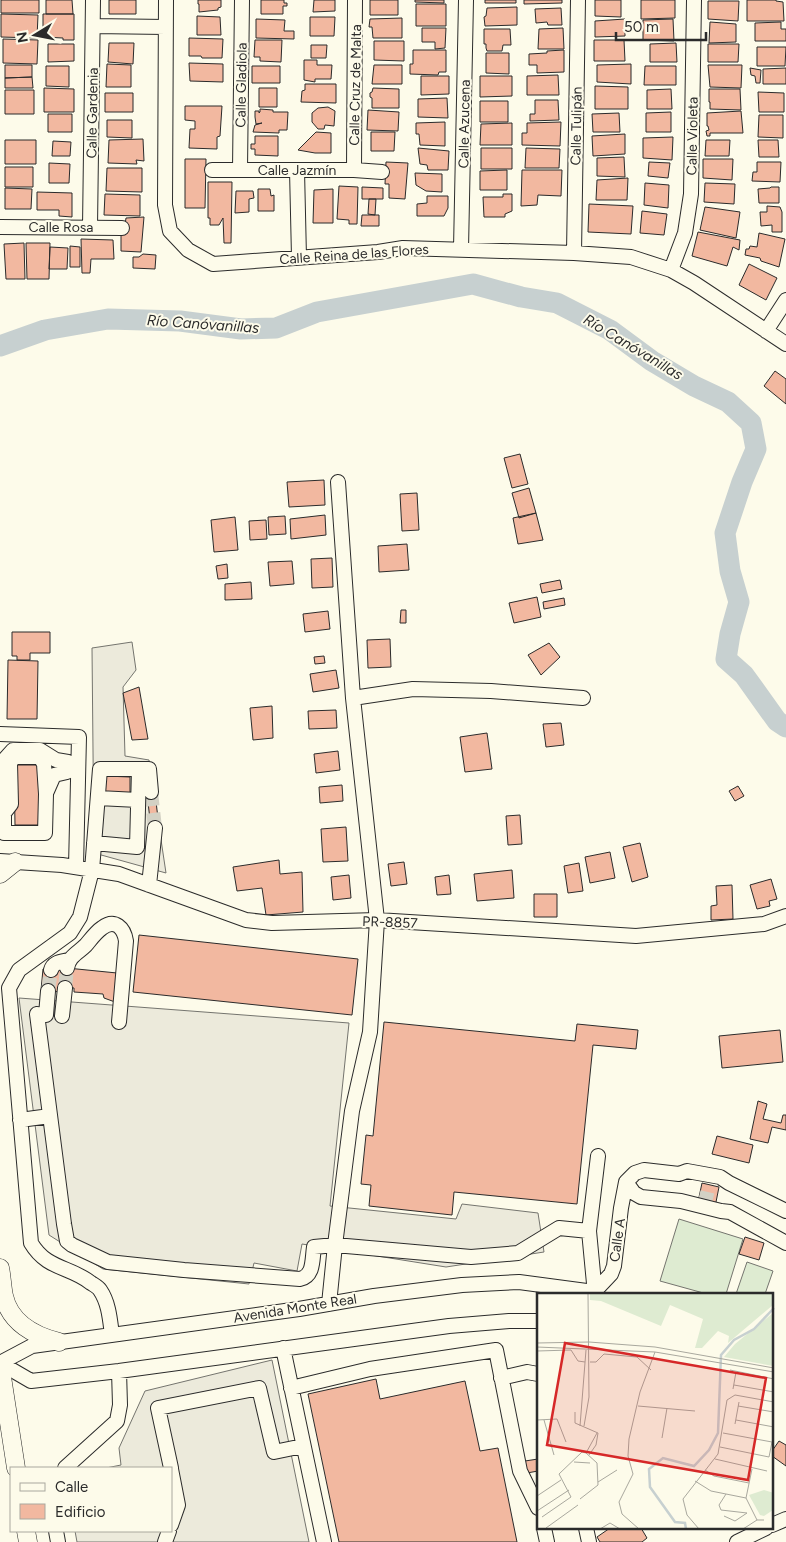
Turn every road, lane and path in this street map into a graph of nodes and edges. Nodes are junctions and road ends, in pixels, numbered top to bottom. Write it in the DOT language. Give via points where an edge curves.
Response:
graph roads {
  1 [pos="93,0"];
  2 [pos="166,0"];
  3 [pos="242,0"];
  4 [pos="355,0"];
  5 [pos="466,0"];
  6 [pos="578,0"];
  7 [pos="694,0"];
  8 [pos="93,26"];
  9 [pos="166,27"];
  10 [pos="240,169"];
  11 [pos="212,170"];
  12 [pos="297,170"];
  13 [pos="354,170"];
  14 [pos="382,172"];
  15 [pos="0,227"];
  16 [pos="90,227"];
  17 [pos="122,228"];
  18 [pos="461,249"];
  19 [pos="574,253"];
  20 [pos="298,257"];
  21 [pos="671,270"];
  22 [pos="786,300"];
  23 [pos="766,331"];
  24 [pos="786,344"];
  25 [pos="338,482"];
  26 [pos="353,698"];
  27 [pos="583,698"];
  28 [pos="0,734"];
  29 [pos="75,766"];
  30 [pos="139,769"];
  31 [pos="151,792"];
  32 [pos="46,794"];
  33 [pos="98,798"];
  34 [pos="138,800"];
  35 [pos="4,813"];
  36 [pos="155,828"];
  37 [pos="94,843"];
  38 [pos="137,847"];
  39 [pos="154,848"];
  40 [pos="8,862"];
  41 [pos="76,867"];
  42 [pos="92,870"];
  43 [pos="0,874"];
  44 [pos="149,885"];
  45 [pos="786,916"];
  46 [pos="377,920"];
  47 [pos="51,970"];
  48 [pos="65,988"];
  49 [pos="48,991"];
  50 [pos="62,1016"];
  51 [pos="119,1022"];
  52 [pos="50,1116"];
  53 [pos="20,1120"];
  54 [pos="598,1156"];
  55 [pos="626,1182"];
  56 [pos="699,1197"];
  57 [pos="683,1201"];
  58 [pos="716,1201"];
  59 [pos="786,1211"];
  60 [pos="730,1212"];
  61 [pos="589,1231"];
  62 [pos="786,1243"];
  63 [pos="334,1245"];
  64 [pos="0,1268"];
  65 [pos="594,1293"];
  66 [pos="329,1304"];
  67 [pos="537,1321"];
  68 [pos="112,1335"];
  69 [pos="59,1342"];
  70 [pos="283,1348"];
  71 [pos="0,1363"];
  72 [pos="118,1371"];
  73 [pos="537,1374"];
  74 [pos="501,1378"];
  75 [pos="291,1388"];
  76 [pos="303,1446"];
  77 [pos="16,1467"];
  78 [pos="66,1467"];
  79 [pos="171,1467"];
  80 [pos="172,1473"];
  81 [pos="537,1506"];
  82 [pos="786,1518"];
  83 [pos="172,1522"];
  84 [pos="774,1524"];
  85 [pos="762,1530"];
  86 [pos="324,1542"];
  87 [pos="737,1542"];
  1 -- 8 [label="street, Calle Gardenia"];
  2 -- 9 [label="street, Calle Reina de las Flores"];
  3 -- 10 [label="street, Calle Gladiola"];
  4 -- 13 [label="street, Calle Cruz de Malta"];
  5 -- 18 [label="street, Calle Azucena"];
  6 -- 19 [label="street, Calle Tulipán"];
  7 -- 21 [label="street, Calle Violeta" via="690,194 685,233"];
  8 -- 9 [label="street"];
  8 -- 16 [label="street, Calle Gardenia"];
  9 -- 20 [label="street, Calle Reina de las Flores" via="164,204 170,230 188,250 213,264"];
  10 -- 11 [label="street, Calle Jazmín"];
  10 -- 12 [label="street, Calle Jazmín"];
  12 -- 13 [label="street, Calle Jazmín"];
  12 -- 20 [label="street"];
  13 -- 14 [label="street, Calle Jazmín"];
  15 -- 16 [label="street, Calle Rosa"];
  16 -- 17 [label="street, Calle Rosa"];
  18 -- 19 [label="street, Calle Reina de las Flores"];
  18 -- 20 [label="street, Calle Reina de las Flores" via="403,248"];
  19 -- 21 [label="street, Calle Reina de las Flores" via="631,257"];
  21 -- 23 [label="street, Calle Reina de las Flores"];
  22 -- 23 [label="street"];
  23 -- 24 [label="street, Calle Reina de las Flores"];
  25 -- 26 [label="street"];
  26 -- 27 [label="street" via="413,689"];
  26 -- 46 [label="street"];
  28 -- 29 [label="street" via="79,737"];
  29 -- 32 [label="street" via="54,775"];
  29 -- 35 [label="street" via="40,750 13,750 4,760"];
  29 -- 41 [label="street"];
  30 -- 31 [label="street" via="149,769"];
  30 -- 33 [label="street" via="100,768"];
  30 -- 34 [label="street"];
  32 -- 35 [label="street" via="45,833 4,833"];
  32 -- 35 [label="street" via="44,764 40,757 14,757 10,763 10,804"];
  33 -- 34 [label="street"];
  33 -- 37 [label="street"];
  34 -- 38 [label="street"];
  36 -- 39 [label="street"];
  37 -- 38 [label="street"];
  37 -- 42 [label="street"];
  38 -- 39 [label="street"];
  39 -- 44 [label="street"];
  40 -- 41 [label="street, PR-8857"];
  40 -- 43 [label="main road"];
  41 -- 42 [label="street, PR-8857"];
  42 -- 44 [label="street, PR-8857" via="119,874"];
  42 -- 53 [label="street" via="80,918 70,932 18,970 9,988"];
  44 -- 46 [label="street, PR-8857" via="246,920 272,923"];
  45 -- 46 [label="street, PR-8857" via="764,924 636,936"];
  46 -- 63 [label="street" via="370,1032 352,1111"];
  47 -- 51 [label="street" via="56,963 68,964 104,926 114,924 123,928 126,941"];
  48 -- 50 [label="street"];
  49 -- 52 [label="street" via="42,1014"];
  52 -- 53 [label="street"];
  52 -- 63 [label="street" via="64,1224 67,1241 72,1246 108,1262 300,1279 309,1274 314,1247"];
  53 -- 68 [label="street" via="31,1243 36,1252 50,1263 84,1277 100,1289 109,1311"];
  54 -- 61 [label="street"];
  55 -- 57 [label="street" via="641,1197"];
  55 -- 59 [label="street" via="644,1170 720,1177"];
  55 -- 65 [label="street, Calle A" via="614,1266"];
  56 -- 57 [label="street" via="690,1196"];
  57 -- 60 [label="street"];
  58 -- 60 [label="street"];
  60 -- 62 [label="street"];
  61 -- 63 [label="street" via="558,1228 518,1253 472,1258"];
  61 -- 65 [label="street"];
  63 -- 66 [label="street"];
  64 -- 69 [label="main road" via="8,1309 30,1331"];
  65 -- 66 [label="street, Avenida Monte Real" via="519,1282 462,1285"];
  66 -- 68 [label="street, Avenida Monte Real"];
  67 -- 70 [label="street" via="450,1326"];
  68 -- 69 [label="street, Avenida Monte Real"];
  69 -- 71 [label="street, Avenida Monte Real" via="32,1346"];
  70 -- 72 [label="street"];
  70 -- 75 [label="street"];
  71 -- 72 [label="street" via="31,1381"];
  71 -- 77 [label="main road"];
  72 -- 78 [label="street" via="120,1405 117,1421"];
  73 -- 74 [label="street" via="527,1372"];
  74 -- 75 [label="street" via="496,1350 370,1370"];
  74 -- 81 [label="street" via="520,1471"];
  75 -- 76 [label="street"];
  76 -- 79 [label="street" via="274,1452 259,1388 158,1408"];
  76 -- 86 [label="street"];
  80 -- 83 [label="street" via="178,1505"];
  82 -- 84 [label="street"];
  85 -- 87 [label="street"];
}
